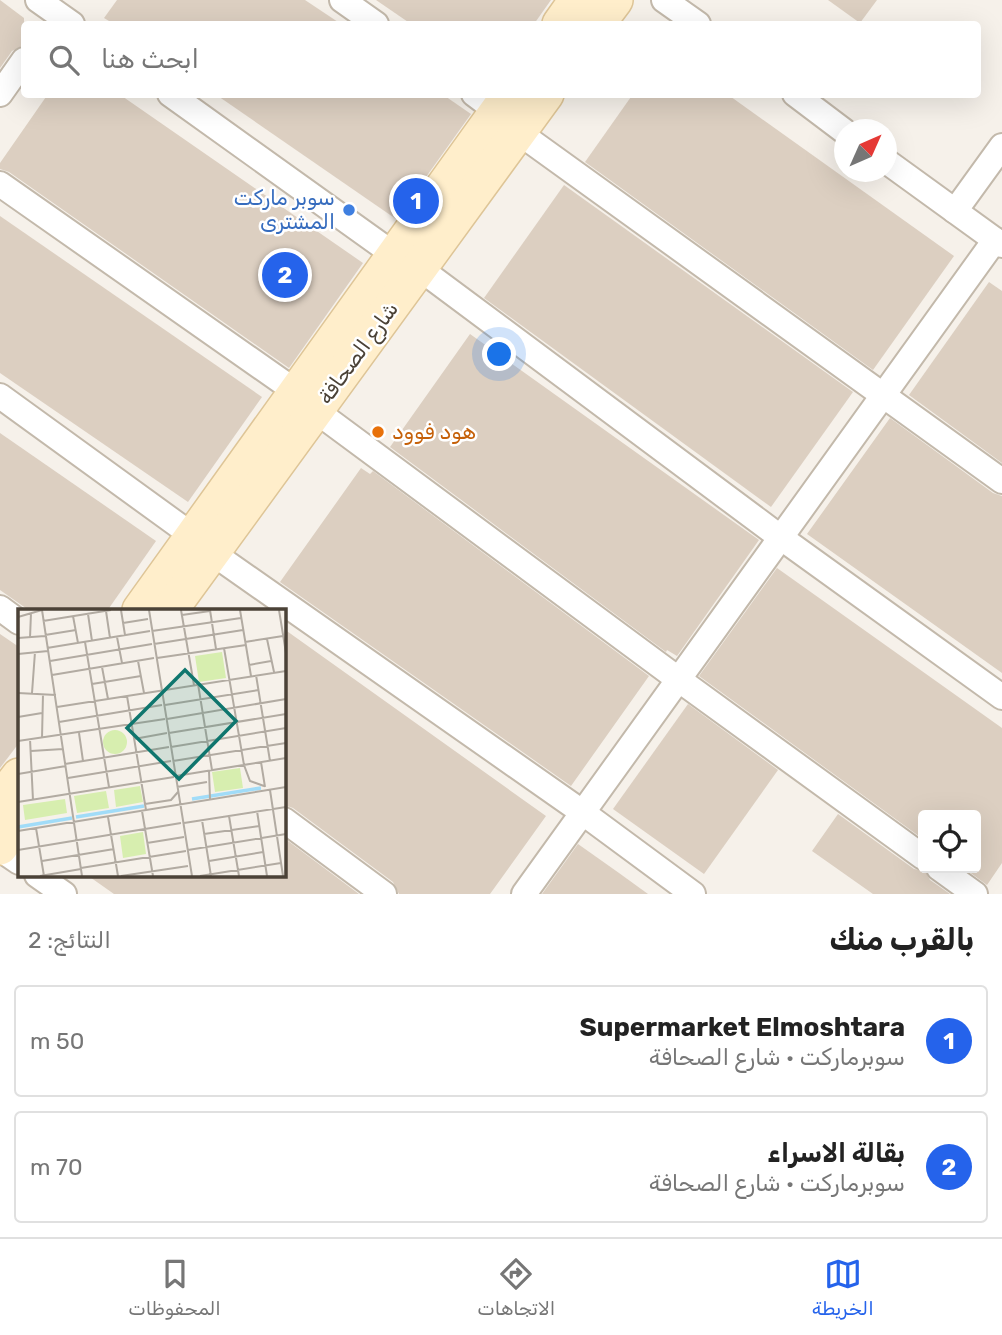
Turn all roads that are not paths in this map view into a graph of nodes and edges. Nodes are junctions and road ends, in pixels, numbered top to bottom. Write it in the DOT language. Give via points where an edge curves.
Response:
graph roads {
  1 [pos="342,0"];
  2 [pos="577,0"];
  3 [pos="615,0"];
  4 [pos="664,0"];
  5 [pos="372,21"];
  6 [pos="562,21"];
  7 [pos="599,21"];
  8 [pos="694,21"];
  9 [pos="21,64"];
  10 [pos="0,94"];
  11 [pos="176,98"];
  12 [pos="533,98"];
  13 [pos="800,98"];
  14 [pos="500,108"];
  15 [pos="834,123"];
  16 [pos="1002,146"];
  17 [pos="897,168"];
  18 [pos="0,184"];
  19 [pos="955,211"];
  20 [pos="998,242"];
  21 [pos="408,262"];
  22 [pos="0,396"];
  23 [pos="882,396"];
  24 [pos="307,402"];
  25 [pos="1002,481"];
  26 [pos="780,537"];
  27 [pos="202,544"];
  28 [pos="0,608"];
  29 [pos="142,609"];
  30 [pos="171,609"];
  31 [pos="18,621"];
  32 [pos="678,679"];
  33 [pos="1002,696"];
  34 [pos="18,777"];
  35 [pos="0,802"];
  36 [pos="582,812"];
  37 [pos="18,821"];
  38 [pos="285,821"];
  39 [pos="0,848"];
  40 [pos="918,853"];
  41 [pos="18,861"];
  42 [pos="946,873"];
  43 [pos="38,876"];
  44 [pos="64,894"];
  45 [pos="384,894"];
  46 [pos="523,894"];
  47 [pos="693,894"];
  48 [pos="975,894"];
  1 -- 5 [label="street"];
  2 -- 6 [label="main road"];
  3 -- 7 [label="main road"];
  4 -- 8 [label="street"];
  9 -- 10 [label="street"];
  11 -- 21 [label="street"];
  12 -- 14 [label="main road, شارع الصحافة"];
  13 -- 15 [label="street"];
  14 -- 21 [label="main road, شارع الصحافة"];
  14 -- 23 [label="street"];
  16 -- 19 [label="street"];
  17 -- 19 [label="street"];
  18 -- 24 [label="street"];
  19 -- 20 [label="street"];
  20 -- 23 [label="street"];
  21 -- 24 [label="main road, شارع الصحافة"];
  21 -- 26 [label="street"];
  22 -- 27 [label="street"];
  23 -- 25 [label="street"];
  23 -- 26 [label="street"];
  24 -- 27 [label="main road, شارع الصحافة"];
  24 -- 32 [label="street"];
  26 -- 32 [label="street"];
  26 -- 33 [label="street"];
  27 -- 29 [label="main road, شارع الصحافة"];
  27 -- 30 [label="main road, شارع الصحافة"];
  27 -- 36 [label="street"];
  28 -- 31 [label="street"];
  32 -- 36 [label="street"];
  32 -- 40 [label="street"];
  34 -- 35 [label="main road"];
  36 -- 46 [label="street"];
  36 -- 47 [label="street"];
  37 -- 39 [label="main road"];
  38 -- 45 [label="street"];
  39 -- 41 [label="street"];
  42 -- 48 [label="street"];
  43 -- 44 [label="street"];
}
